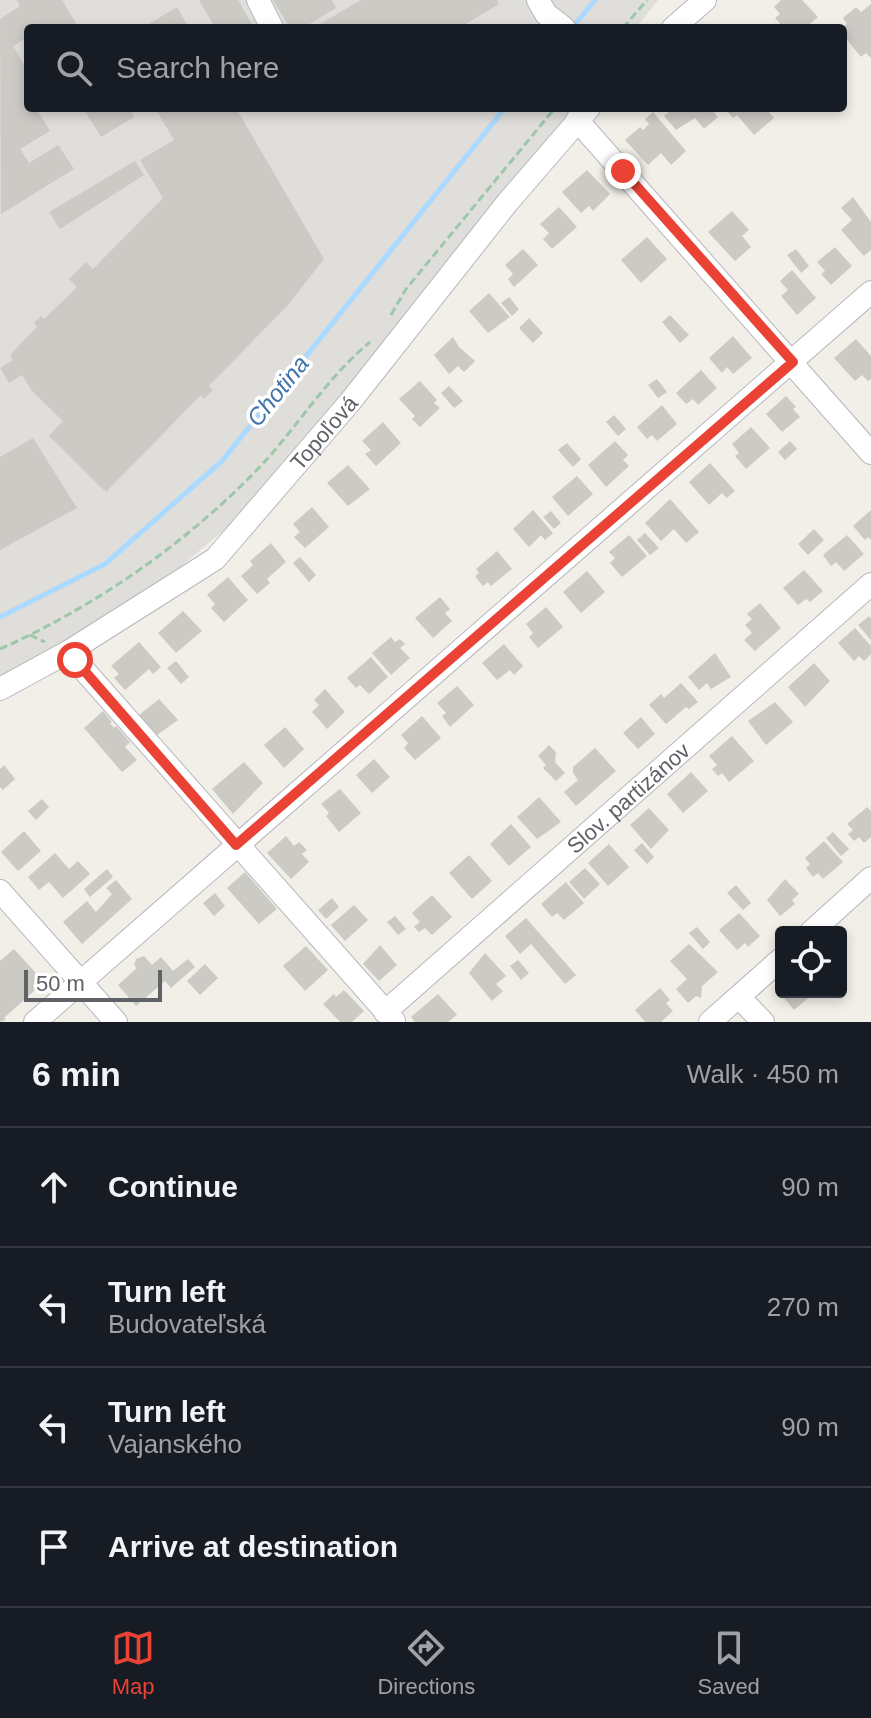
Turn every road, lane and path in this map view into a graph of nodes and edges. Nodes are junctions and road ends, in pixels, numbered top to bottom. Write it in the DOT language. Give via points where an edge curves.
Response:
graph roads {
  1 [pos="258,0"];
  2 [pos="538,0"];
  3 [pos="647,0"];
  4 [pos="705,0"];
  5 [pos="270,24"];
  6 [pos="558,24"];
  7 [pos="626,24"];
  8 [pos="678,24"];
  9 [pos="552,112"];
  10 [pos="583,114"];
  11 [pos="871,292"];
  12 [pos="387,322"];
  13 [pos="369,343"];
  14 [pos="793,362"];
  15 [pos="871,453"];
  16 [pos="871,584"];
  17 [pos="0,649"];
  18 [pos="68,652"];
  19 [pos="0,689"];
  20 [pos="236,845"];
  21 [pos="871,878"];
  22 [pos="0,891"];
  23 [pos="818,926"];
  24 [pos="775,964"];
  25 [pos="80,982"];
  26 [pos="739,997"];
  27 [pos="390,1017"];
  28 [pos="35,1022"];
  29 [pos="116,1022"];
  30 [pos="710,1022"];
  31 [pos="763,1022"];
  1 -- 5 [label="street"];
  2 -- 6 [label="street"];
  3 -- 7 [label="path"];
  4 -- 8 [label="street"];
  9 -- 12 [label="path" via="406,289"];
  10 -- 14 [label="street"];
  10 -- 18 [label="street, Topoľová" via="215,559"];
  11 -- 14 [label="street"];
  13 -- 17 [label="path" via="346,362 253,474 198,525 126,579"];
  14 -- 15 [label="street"];
  14 -- 20 [label="street"];
  16 -- 27 [label="street, Slov. partizánov"];
  18 -- 19 [label="street, Topoľová"];
  18 -- 20 [label="street, Slov. partizánov"];
  20 -- 25 [label="street"];
  20 -- 27 [label="street, Slov. partizánov"];
  21 -- 23 [label="street"];
  22 -- 25 [label="street"];
  24 -- 26 [label="street"];
  25 -- 28 [label="street"];
  25 -- 29 [label="street"];
  26 -- 30 [label="street"];
  26 -- 31 [label="street"];
}
